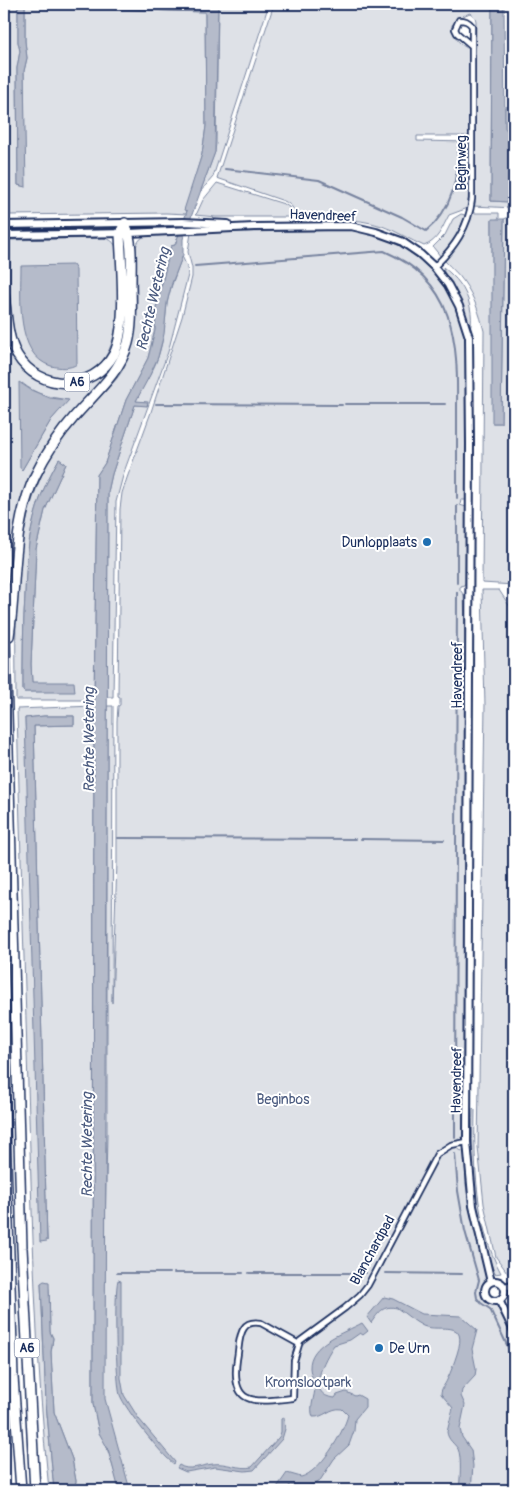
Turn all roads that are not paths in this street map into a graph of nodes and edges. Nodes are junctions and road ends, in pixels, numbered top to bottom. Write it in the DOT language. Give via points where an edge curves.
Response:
graph roads {
  1 [pos="472,46"];
  2 [pos="125,223"];
  3 [pos="4,225"];
  4 [pos="191,226"];
  5 [pos="124,233"];
  6 [pos="4,236"];
  7 [pos="434,267"];
  8 [pos="4,296"];
  9 [pos="4,606"];
  10 [pos="5,659"];
  11 [pos="4,1098"];
  12 [pos="468,1142"];
  13 [pos="491,1282"];
  14 [pos="514,1284"];
  15 [pos="505,1287"];
  16 [pos="499,1300"];
  17 [pos="514,1331"];
  18 [pos="299,1344"];
  19 [pos="32,1439"];
  20 [pos="21,1490"];
  21 [pos="35,1490"];
  22 [pos="40,1490"];
  1 -- 1 [label="street, Beginweg" via="472,26 459,20 454,29"];
  1 -- 7 [label="street, Beginweg" via="470,211 453,248"];
  2 -- 3 [label="street, Havendreef"];
  2 -- 4 [label="street, Havendreef" via="183,222"];
  2 -- 5 [label="highway"];
  4 -- 5 [label="street, Havendreef" via="180,230"];
  4 -- 7 [label="street, Havendreef" via="351,226 401,242"];
  5 -- 6 [label="street, Havendreef"];
  5 -- 8 [label="highway, A6" via="119,341 107,364 92,376 75,382 55,382 45,380 28,369 12,343"];
  5 -- 10 [label="highway, A6" via="131,325 128,345 114,373 61,433 35,476 17,538 12,617"];
  7 -- 12 [label="street, Havendreef" via="459,306 469,337"];
  9 -- 10 [label="highway, A6"];
  10 -- 19 [label="highway, A6" via="22,1253"];
  11 -- 20 [label="highway, A6" via="13,1377"];
  12 -- 13 [label="street, Havendreef" via="473,1206"];
  12 -- 18 [label="street, Blanchardpad" via="451,1145 437,1154 368,1285 351,1303 307,1334"];
  13 -- 15 [label="street" via="501,1282"];
  13 -- 16 [label="street" via="486,1290 487,1296"];
  14 -- 15 [label="street"];
  15 -- 16 [label="street" via="505,1293"];
  16 -- 17 [label="street"];
  18 -- 18 [label="street" via="294,1361 293,1398 249,1399 237,1388 235,1371 241,1333 246,1326 261,1323"];
  19 -- 21 [label="highway, A6"];
  19 -- 22 [label="highway, A6"];
}
